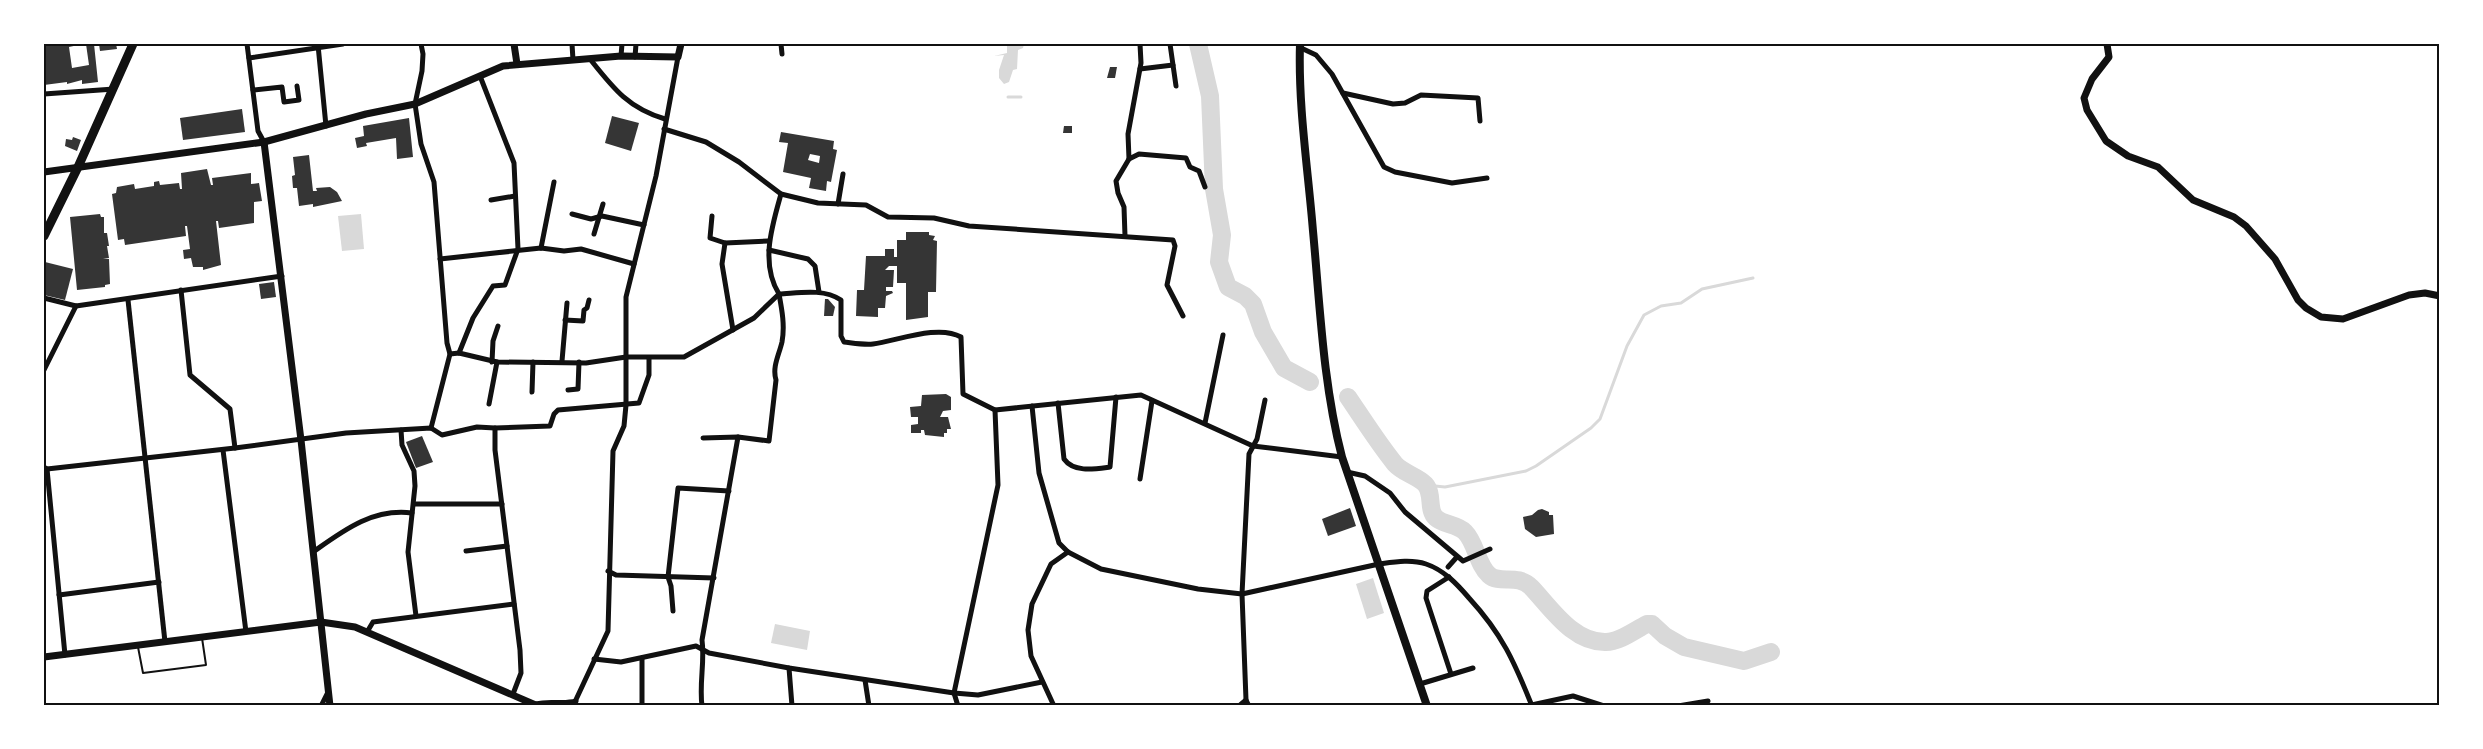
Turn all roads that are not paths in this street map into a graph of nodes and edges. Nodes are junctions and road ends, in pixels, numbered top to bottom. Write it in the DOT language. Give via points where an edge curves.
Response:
graph roads {
  1 [pos="133,44"];
  2 [pos="247,44"];
  3 [pos="343,44"];
  4 [pos="421,44"];
  5 [pos="514,44"];
  6 [pos="572,44"];
  7 [pos="622,44"];
  8 [pos="636,44"];
  9 [pos="681,44"];
  10 [pos="781,44"];
  11 [pos="1140,44"];
  12 [pos="1170,44"];
  13 [pos="2108,44"];
  14 [pos="317,45"];
  15 [pos="1299,45"];
  16 [pos="782,54"];
  17 [pos="621,56"];
  18 [pos="635,57"];
  19 [pos="678,57"];
  20 [pos="249,58"];
  21 [pos="590,59"];
  22 [pos="573,60"];
  23 [pos="517,64"];
  24 [pos="1173,65"];
  25 [pos="1140,69"];
  26 [pos="480,76"];
  27 [pos="297,86"];
  28 [pos="1176,86"];
  29 [pos="114,89"];
  30 [pos="253,90"];
  31 [pos="1343,93"];
  32 [pos="44,94"];
  33 [pos="415,104"];
  34 [pos="665,119"];
  35 [pos="1479,121"];
  36 [pos="326,126"];
  37 [pos="664,129"];
  38 [pos="264,142"];
  39 [pos="1129,159"];
  40 [pos="78,167"];
  41 [pos="44,172"];
  42 [pos="843,174"];
  43 [pos="1487,178"];
  44 [pos="554,182"];
  45 [pos="1204,187"];
  46 [pos="781,194"];
  47 [pos="515,196"];
  48 [pos="492,200"];
  49 [pos="603,204"];
  50 [pos="838,204"];
  51 [pos="572,214"];
  52 [pos="712,216"];
  53 [pos="597,217"];
  54 [pos="644,225"];
  55 [pos="594,234"];
  56 [pos="44,236"];
  57 [pos="1125,236"];
  58 [pos="768,241"];
  59 [pos="725,243"];
  60 [pos="541,248"];
  61 [pos="518,249"];
  62 [pos="769,250"];
  63 [pos="440,259"];
  64 [pos="634,264"];
  65 [pos="282,276"];
  66 [pos="181,290"];
  67 [pos="819,292"];
  68 [pos="779,294"];
  69 [pos="2439,296"];
  70 [pos="44,298"];
  71 [pos="128,300"];
  72 [pos="588,300"];
  73 [pos="567,303"];
  74 [pos="76,306"];
  75 [pos="1183,316"];
  76 [pos="565,320"];
  77 [pos="498,326"];
  78 [pos="733,330"];
  79 [pos="1223,335"];
  80 [pos="459,353"];
  81 [pos="450,354"];
  82 [pos="626,357"];
  83 [pos="649,358"];
  84 [pos="562,361"];
  85 [pos="495,362"];
  86 [pos="533,362"];
  87 [pos="579,362"];
  88 [pos="44,370"];
  89 [pos="568,390"];
  90 [pos="532,392"];
  91 [pos="1116,397"];
  92 [pos="1265,400"];
  93 [pos="1152,401"];
  94 [pos="1058,403"];
  95 [pos="489,404"];
  96 [pos="626,405"];
  97 [pos="1032,406"];
  98 [pos="995,410"];
  99 [pos="1206,423"];
  100 [pos="431,428"];
  101 [pos="495,428"];
  102 [pos="401,430"];
  103 [pos="738,437"];
  104 [pos="703,438"];
  105 [pos="302,440"];
  106 [pos="1253,446"];
  107 [pos="235,448"];
  108 [pos="223,450"];
  109 [pos="1342,457"];
  110 [pos="146,459"];
  111 [pos="45,468"];
  112 [pos="1347,472"];
  113 [pos="1140,479"];
  114 [pos="729,491"];
  115 [pos="415,504"];
  116 [pos="502,504"];
  117 [pos="412,513"];
  118 [pos="507,546"];
  119 [pos="1490,549"];
  120 [pos="466,551"];
  121 [pos="314,552"];
  122 [pos="1068,552"];
  123 [pos="1456,558"];
  124 [pos="1379,564"];
  125 [pos="1448,567"];
  126 [pos="608,571"];
  127 [pos="668,577"];
  128 [pos="1449,577"];
  129 [pos="714,578"];
  130 [pos="159,582"];
  131 [pos="1242,594"];
  132 [pos="59,595"];
  133 [pos="514,604"];
  134 [pos="673,611"];
  135 [pos="416,616"];
  136 [pos="321,622"];
  137 [pos="246,632"];
  138 [pos="367,632"];
  139 [pos="202,638"];
  140 [pos="165,642"];
  141 [pos="138,646"];
  142 [pos="703,648"];
  143 [pos="64,655"];
  144 [pos="44,657"];
  145 [pos="642,658"];
  146 [pos="594,659"];
  147 [pos="789,668"];
  148 [pos="1473,668"];
  149 [pos="1451,675"];
  150 [pos="865,680"];
  151 [pos="1042,682"];
  152 [pos="1420,684"];
  153 [pos="328,692"];
  154 [pos="954,693"];
  155 [pos="513,694"];
  156 [pos="1708,701"];
  157 [pos="574,703"];
  158 [pos="1247,703"];
  159 [pos="321,705"];
  160 [pos="330,705"];
  161 [pos="537,705"];
  162 [pos="642,705"];
  163 [pos="702,705"];
  164 [pos="792,705"];
  165 [pos="869,705"];
  166 [pos="958,705"];
  167 [pos="1054,705"];
  168 [pos="1239,705"];
  169 [pos="1427,705"];
  170 [pos="1530,705"];
  171 [pos="1604,705"];
  172 [pos="1678,705"];
  1 -- 29 [label="highway"];
  2 -- 20 [label="street"];
  3 -- 14 [label="street"];
  4 -- 33 [label="street" via="422,71"];
  5 -- 23 [label="street"];
  6 -- 22 [label="street"];
  7 -- 17 [label="street"];
  8 -- 18 [label="street"];
  9 -- 19 [label="street"];
  10 -- 16 [label="street"];
  11 -- 25 [label="street"];
  12 -- 24 [label="street"];
  13 -- 69 [label="street" via="2109,57 2084,98 2106,141 2128,156 2158,167 2193,200 2246,226 2275,259 2306,308 2321,317 2343,319 2409,296"];
  14 -- 20 [label="street"];
  14 -- 36 [label="street"];
  15 -- 31 [label="street" via="1316,55"];
  15 -- 109 [label="main road" via="1320,300 1334,426"];
  17 -- 18 [label="street"];
  17 -- 21 [label="street"];
  18 -- 19 [label="street"];
  19 -- 34 [label="street"];
  20 -- 30 [label="street"];
  21 -- 22 [label="street"];
  21 -- 34 [label="street" via="628,103"];
  22 -- 23 [label="street"];
  23 -- 26 [label="street"];
  24 -- 25 [label="street"];
  24 -- 28 [label="street"];
  25 -- 39 [label="street" via="1128,134"];
  26 -- 33 [label="street"];
  26 -- 47 [label="street" via="514,163"];
  27 -- 30 [label="street" via="299,100 284,102 282,87"];
  29 -- 32 [label="street"];
  29 -- 40 [label="highway"];
  30 -- 38 [label="street" via="258,131"];
  31 -- 35 [label="street" via="1393,104 1421,95 1478,98"];
  31 -- 43 [label="street" via="1384,167 1452,183"];
  33 -- 36 [label="street"];
  33 -- 63 [label="street" via="421,144 434,182"];
  34 -- 37 [label="street"];
  36 -- 38 [label="street"];
  37 -- 46 [label="street" via="706,142"];
  37 -- 54 [label="street"];
  38 -- 40 [label="street"];
  38 -- 65 [label="street"];
  39 -- 45 [label="street" via="1139,154 1186,158 1190,167 1199,171"];
  39 -- 57 [label="street" via="1116,181 1124,207"];
  40 -- 41 [label="street"];
  40 -- 56 [label="highway"];
  42 -- 50 [label="street"];
  44 -- 60 [label="street"];
  46 -- 50 [label="street"];
  46 -- 58 [label="street"];
  47 -- 48 [label="street"];
  47 -- 61 [label="street"];
  49 -- 53 [label="street"];
  50 -- 57 [label="street" via="866,205 888,217"];
  51 -- 53 [label="street"];
  52 -- 59 [label="street" via="710,238"];
  53 -- 54 [label="street"];
  53 -- 55 [label="street"];
  54 -- 64 [label="street"];
  57 -- 75 [label="street" via="1173,240 1167,285"];
  58 -- 59 [label="street"];
  58 -- 62 [label="street"];
  59 -- 78 [label="street" via="722,264"];
  60 -- 61 [label="street"];
  60 -- 64 [label="street" via="580,249"];
  61 -- 63 [label="street"];
  61 -- 80 [label="street" via="505,285 493,286 473,318"];
  62 -- 67 [label="street" via="808,258 815,266"];
  62 -- 68 [label="street" via="772,283"];
  63 -- 81 [label="street"];
  64 -- 82 [label="street" via="626,297"];
  65 -- 66 [label="street"];
  65 -- 105 [label="street"];
  66 -- 71 [label="street"];
  66 -- 107 [label="street" via="190,375 230,409"];
  67 -- 68 [label="street"];
  67 -- 98 [label="street" via="841,300 844,342 872,344 905,336 953,333 961,338 963,394"];
  68 -- 78 [label="street"];
  68 -- 103 [label="street" via="782,341 774,374 769,441"];
  70 -- 74 [label="street"];
  71 -- 74 [label="street"];
  71 -- 110 [label="street"];
  72 -- 76 [label="street" via="583,321"];
  73 -- 76 [label="street"];
  74 -- 88 [label="street"];
  76 -- 84 [label="street"];
  77 -- 85 [label="street" via="493,341"];
  78 -- 83 [label="street" via="684,357"];
  79 -- 99 [label="street"];
  80 -- 81 [label="street"];
  80 -- 85 [label="street"];
  81 -- 100 [label="street"];
  82 -- 83 [label="street"];
  82 -- 87 [label="street"];
  82 -- 96 [label="street"];
  83 -- 96 [label="street" via="648,381 639,404"];
  84 -- 86 [label="street"];
  84 -- 87 [label="street"];
  85 -- 86 [label="street"];
  85 -- 95 [label="street"];
  86 -- 90 [label="street"];
  87 -- 89 [label="street" via="578,389"];
  91 -- 93 [label="street" via="1141,395"];
  91 -- 94 [label="street"];
  91 -- 94 [label="street" via="1110,467 1087,470 1068,465 1064,459"];
  92 -- 106 [label="street"];
  93 -- 99 [label="street"];
  93 -- 113 [label="street"];
  94 -- 97 [label="street"];
  96 -- 101 [label="street" via="558,410 550,426"];
  96 -- 126 [label="street" via="624,426 613,452"];
  97 -- 98 [label="street"];
  97 -- 122 [label="street" via="1039,472 1059,543"];
  98 -- 154 [label="street" via="998,485"];
  99 -- 106 [label="street"];
  100 -- 101 [label="street" via="442,435 477,427"];
  100 -- 102 [label="street"];
  101 -- 116 [label="street"];
  102 -- 105 [label="street"];
  102 -- 115 [label="street" via="402,445 414,471"];
  103 -- 104 [label="street"];
  103 -- 114 [label="street"];
  105 -- 107 [label="street"];
  105 -- 121 [label="street"];
  106 -- 109 [label="street"];
  106 -- 131 [label="street" via="1249,454"];
  107 -- 108 [label="street"];
  108 -- 110 [label="street"];
  108 -- 137 [label="street"];
  109 -- 112 [label="main road"];
  110 -- 111 [label="street"];
  110 -- 130 [label="street"];
  111 -- 132 [label="street"];
  112 -- 123 [label="street" via="1365,476 1390,493 1405,512"];
  112 -- 124 [label="main road"];
  114 -- 127 [label="street" via="678,488"];
  114 -- 129 [label="street"];
  115 -- 116 [label="street"];
  115 -- 117 [label="street"];
  116 -- 118 [label="street"];
  117 -- 121 [label="street" via="379,514 346,529"];
  117 -- 135 [label="street" via="408,552"];
  118 -- 120 [label="street"];
  118 -- 133 [label="street"];
  119 -- 123 [label="street" via="1463,561"];
  121 -- 136 [label="street"];
  122 -- 131 [label="street" via="1101,569"];
  122 -- 151 [label="street" via="1051,564 1032,604 1028,630 1031,656"];
  123 -- 125 [label="street"];
  124 -- 128 [label="street" via="1425,564"];
  124 -- 131 [label="street"];
  124 -- 152 [label="main road"];
  126 -- 127 [label="street" via="616,576"];
  126 -- 146 [label="street" via="608,631"];
  127 -- 129 [label="street"];
  127 -- 134 [label="street"];
  128 -- 149 [label="street" via="1427,591 1426,598"];
  128 -- 170 [label="street" via="1491,622 1511,656"];
  129 -- 142 [label="street"];
  130 -- 132 [label="street"];
  130 -- 140 [label="street"];
  131 -- 158 [label="street"];
  132 -- 143 [label="street"];
  133 -- 135 [label="street"];
  133 -- 155 [label="street" via="521,673"];
  135 -- 138 [label="street" via="374,622"];
  136 -- 137 [label="street"];
  136 -- 138 [label="street"];
  136 -- 153 [label="street"];
  137 -- 139 [label="street"];
  138 -- 155 [label="street"];
  139 -- 140 [label="street"];
  139 -- 141 [label="lane" via="206,665 174,670 143,673"];
  140 -- 141 [label="street"];
  141 -- 143 [label="street"];
  142 -- 145 [label="street" via="696,646"];
  142 -- 147 [label="street" via="709,653"];
  142 -- 163 [label="street"];
  143 -- 144 [label="street"];
  145 -- 146 [label="street" via="621,662"];
  145 -- 162 [label="street"];
  146 -- 157 [label="street"];
  147 -- 150 [label="street"];
  147 -- 164 [label="street"];
  148 -- 149 [label="street"];
  149 -- 152 [label="street"];
  150 -- 154 [label="street"];
  150 -- 165 [label="street"];
  151 -- 154 [label="street" via="978,695"];
  151 -- 167 [label="street"];
  152 -- 169 [label="main road"];
  153 -- 159 [label="street"];
  153 -- 160 [label="street"];
  154 -- 166 [label="street"];
  155 -- 161 [label="street"];
  156 -- 172 [label="street"];
  157 -- 161 [label="street" via="547,701"];
  158 -- 168 [label="street"];
  170 -- 171 [label="street" via="1573,696"];
}
